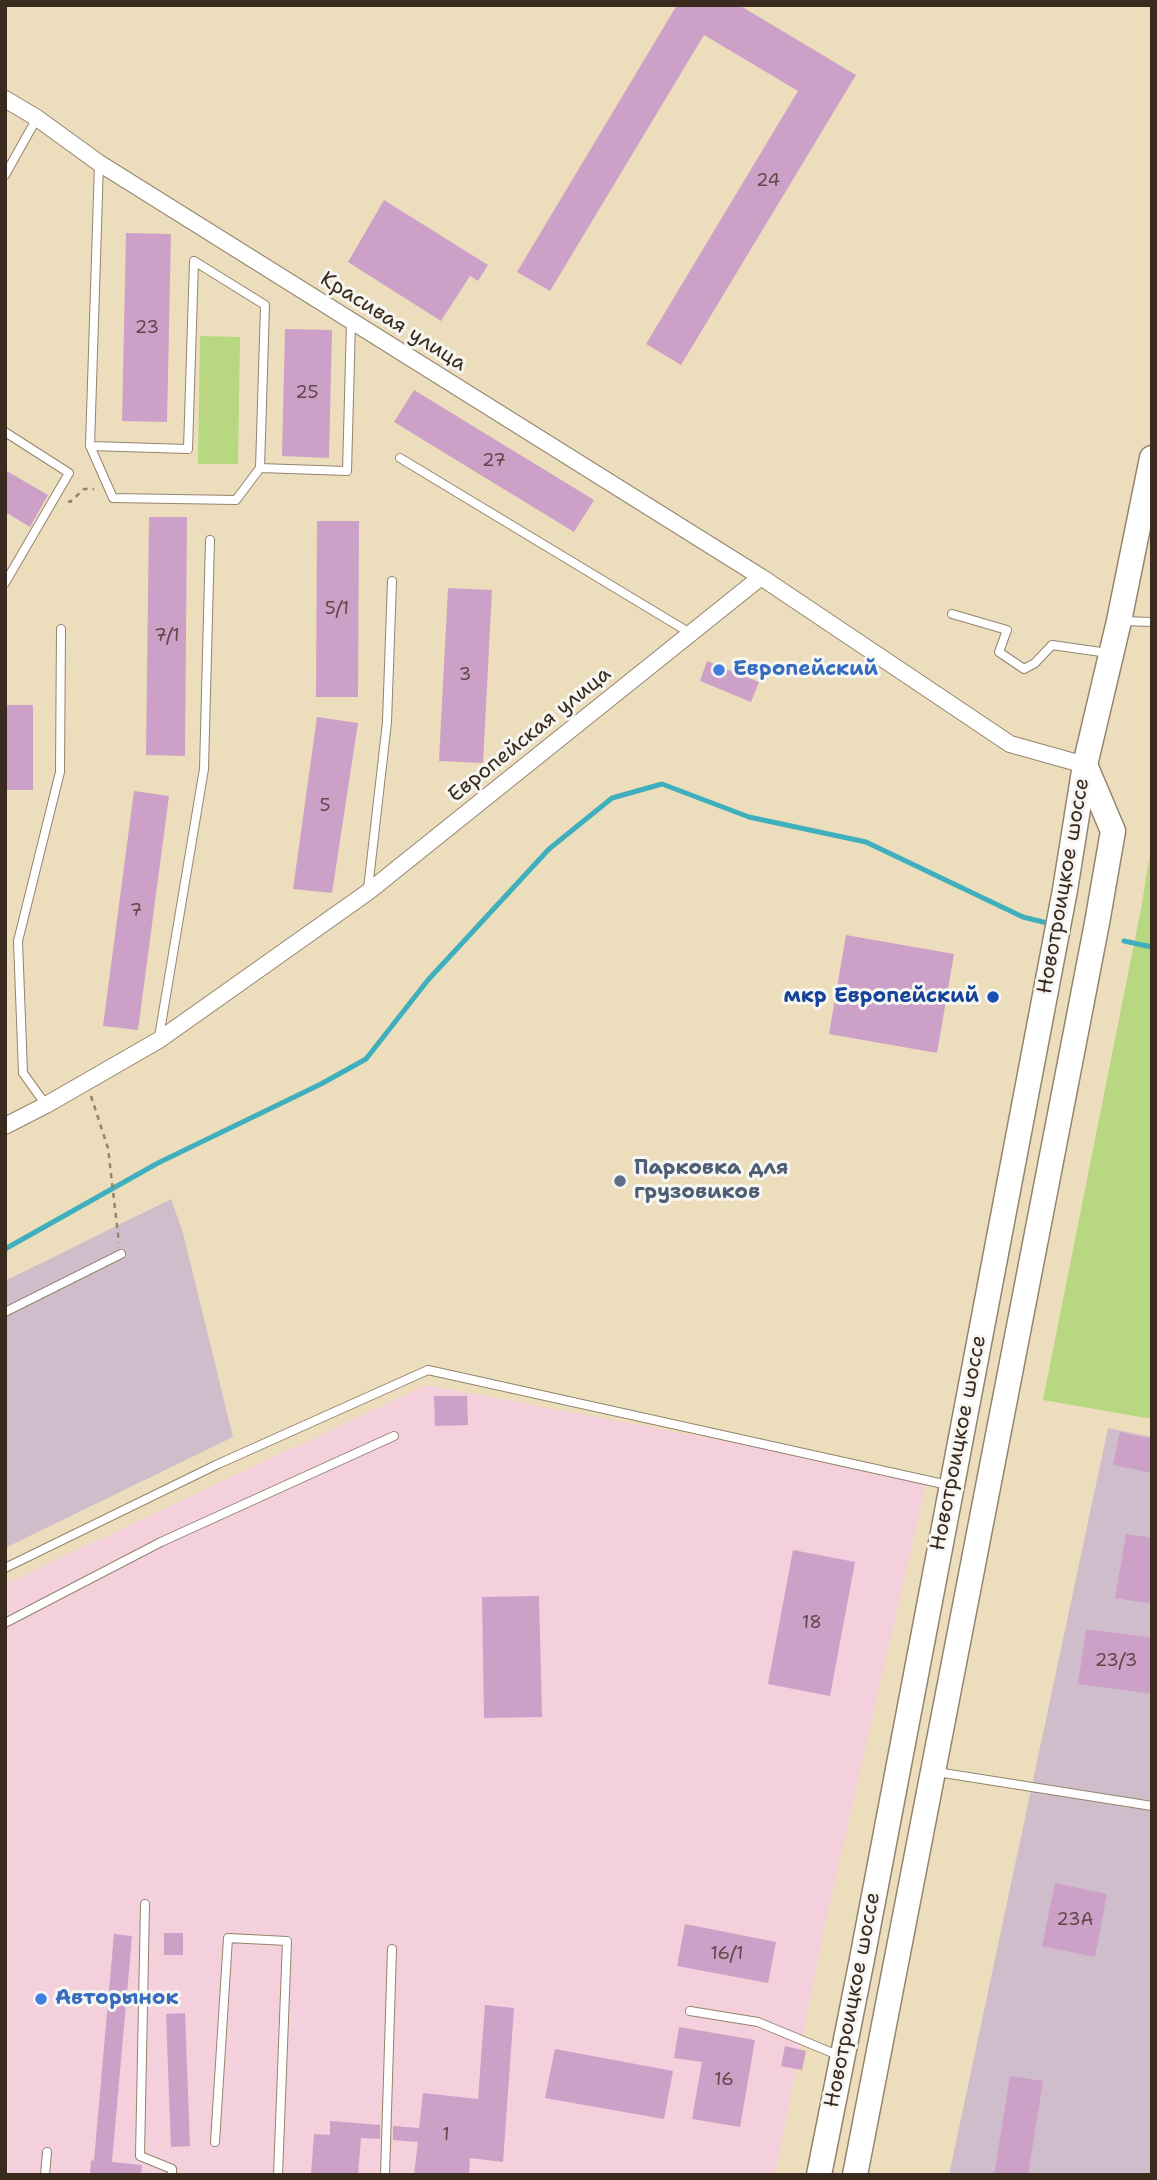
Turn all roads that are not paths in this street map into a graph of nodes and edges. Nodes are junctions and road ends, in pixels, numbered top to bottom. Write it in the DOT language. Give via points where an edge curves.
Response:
graph roads {
  1 [pos="5,99"];
  2 [pos="37,118"];
  3 [pos="99,163"];
  4 [pos="5,175"];
  5 [pos="352,321"];
  6 [pos="5,432"];
  7 [pos="90,446"];
  8 [pos="1152,457"];
  9 [pos="400,458"];
  10 [pos="260,468"];
  11 [pos="210,540"];
  12 [pos="761,577"];
  13 [pos="391,580"];
  14 [pos="5,583"];
  15 [pos="952,614"];
  16 [pos="1119,621"];
  17 [pos="1152,622"];
  18 [pos="61,629"];
  19 [pos="690,633"];
  20 [pos="1111,653"];
  21 [pos="1085,765"];
  22 [pos="368,892"];
  23 [pos="159,1040"];
  24 [pos="46,1105"];
  25 [pos="5,1126"];
  26 [pos="121,1254"];
  27 [pos="5,1312"];
  28 [pos="394,1436"];
  29 [pos="951,1486"];
  30 [pos="5,1568"];
  31 [pos="5,1623"];
  32 [pos="932,1771"];
  33 [pos="1152,1806"];
  34 [pos="145,1905"];
  35 [pos="392,1949"];
  36 [pos="690,2011"];
  37 [pos="842,2057"];
  38 [pos="215,2142"];
  39 [pos="47,2152"];
  40 [pos="45,2175"];
  41 [pos="172,2175"];
  42 [pos="278,2175"];
  43 [pos="385,2175"];
  44 [pos="819,2175"];
  45 [pos="855,2175"];
  1 -- 2 [label="street, Красивая улица"];
  2 -- 3 [label="street, Красивая улица"];
  2 -- 4 [label="lane"];
  3 -- 5 [label="street, Красивая улица"];
  3 -- 7 [label="lane"];
  5 -- 10 [label="lane" via="347,471"];
  5 -- 12 [label="street, Красивая улица"];
  6 -- 14 [label="lane" via="69,473"];
  7 -- 10 [label="lane" via="113,498 236,500"];
  7 -- 10 [label="lane" via="188,449 194,261 265,305"];
  8 -- 16 [label="main road"];
  9 -- 19 [label="lane"];
  11 -- 23 [label="lane" via="204,769"];
  12 -- 19 [label="street, Европейская улица"];
  12 -- 21 [label="street" via="1010,744"];
  13 -- 22 [label="lane" via="387,722"];
  15 -- 20 [label="lane" via="1006,630 999,652 1024,668 1052,645"];
  16 -- 17 [label="lane"];
  16 -- 20 [label="main road"];
  18 -- 24 [label="lane" via="60,772 18,941 23,1073"];
  19 -- 22 [label="street, Европейская улица"];
  20 -- 21 [label="main road"];
  21 -- 29 [label="main road, Новотроицкое шоссе"];
  21 -- 32 [label="main road, Новотроицкое шоссе" via="1113,831"];
  22 -- 23 [label="street, Европейская улица"];
  23 -- 24 [label="street, Европейская улица"];
  24 -- 25 [label="street, Европейская улица"];
  26 -- 27 [label="lane"];
  28 -- 31 [label="lane" via="161,1542"];
  29 -- 30 [label="lane" via="428,1370 216,1465"];
  29 -- 37 [label="main road, Новотроицкое шоссе"];
  32 -- 33 [label="lane"];
  32 -- 45 [label="main road, Новотроицкое шоссе"];
  34 -- 41 [label="lane" via="140,2156 172,2169"];
  35 -- 43 [label="lane"];
  36 -- 37 [label="lane" via="758,2022"];
  37 -- 44 [label="main road, Новотроицкое шоссе"];
  38 -- 42 [label="lane" via="228,1938 287,1941"];
  39 -- 40 [label="lane"];
}
